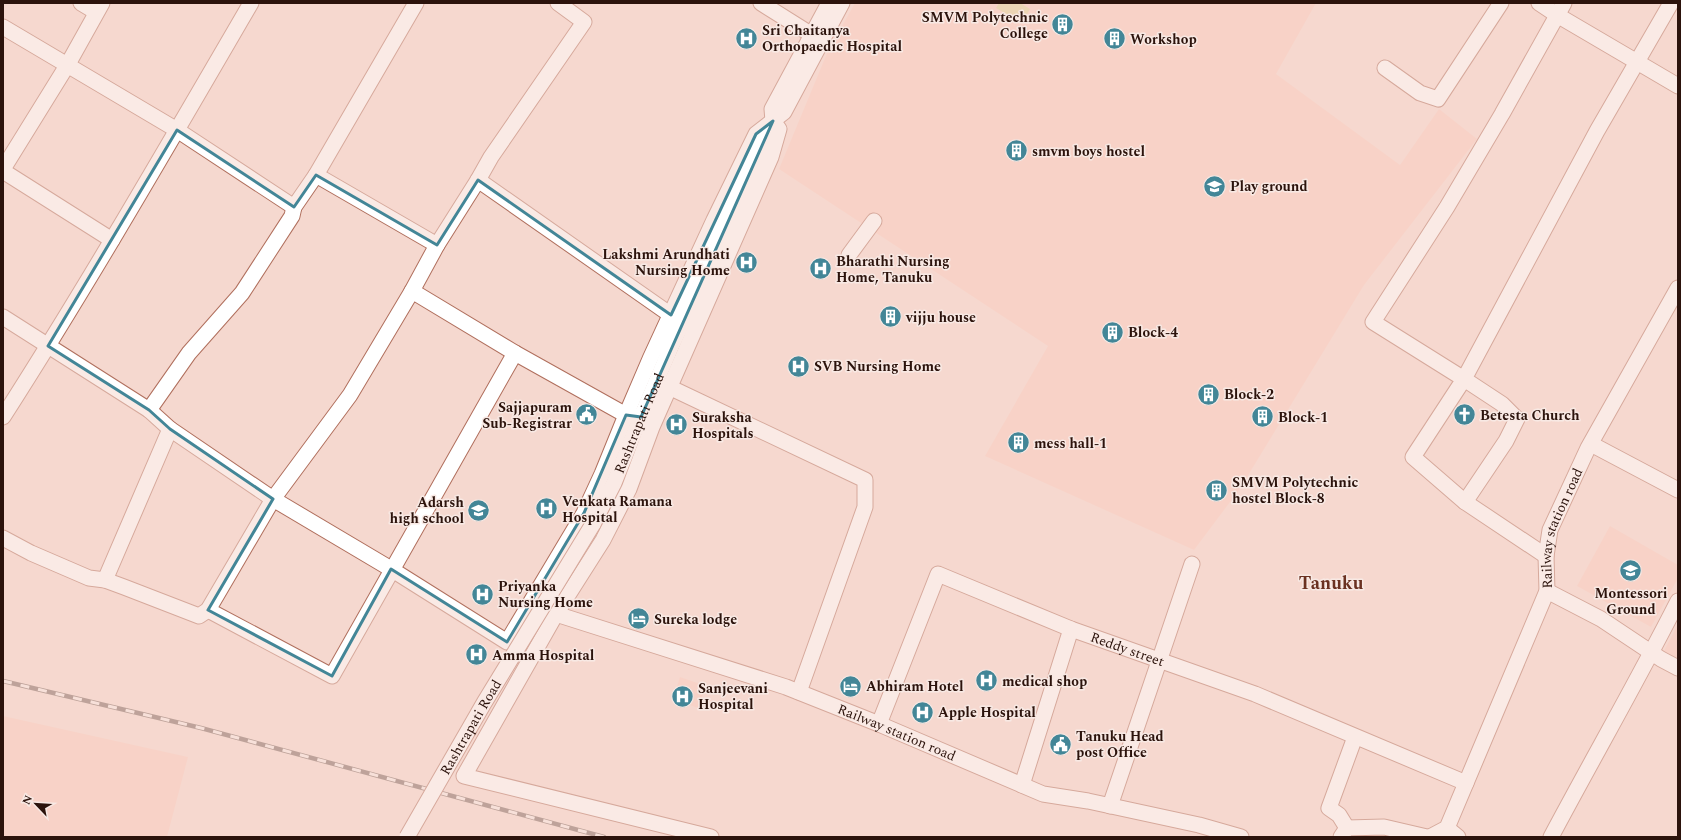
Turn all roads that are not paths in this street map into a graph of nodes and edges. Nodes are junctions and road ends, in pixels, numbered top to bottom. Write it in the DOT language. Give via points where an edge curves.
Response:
graph roads {
  1 [pos="81,3"];
  2 [pos="251,3"];
  3 [pos="416,3"];
  4 [pos="558,3"];
  5 [pos="761,3"];
  6 [pos="829,3"];
  7 [pos="842,3"];
  8 [pos="1501,3"];
  9 [pos="1539,3"];
  10 [pos="1671,3"];
  11 [pos="99,8"];
  12 [pos="1560,9"];
  13 [pos="3,27"];
  14 [pos="812,34"];
  15 [pos="1637,62"];
  16 [pos="68,64"];
  17 [pos="1384,68"];
  18 [pos="1678,86"];
  19 [pos="773,121"];
  20 [pos="178,130"];
  21 [pos="5,163"];
  22 [pos="316,175"];
  23 [pos="478,180"];
  24 [pos="294,207"];
  25 [pos="874,221"];
  26 [pos="112,240"];
  27 [pos="437,245"];
  28 [pos="849,255"];
  29 [pos="1678,288"];
  30 [pos="412,291"];
  31 [pos="3,318"];
  32 [pos="677,319"];
  33 [pos="48,346"];
  34 [pos="515,353"];
  35 [pos="1464,379"];
  36 [pos="670,387"];
  37 [pos="149,410"];
  38 [pos="626,415"];
  39 [pos="3,417"];
  40 [pos="641,417"];
  41 [pos="170,429"];
  42 [pos="1591,444"];
  43 [pos="1678,490"];
  44 [pos="273,499"];
  45 [pos="1465,502"];
  46 [pos="3,538"];
  47 [pos="1546,556"];
  48 [pos="1192,564"];
  49 [pos="391,569"];
  50 [pos="105,580"];
  51 [pos="1547,591"];
  52 [pos="1678,601"];
  53 [pos="208,610"];
  54 [pos="556,614"];
  55 [pos="1071,628"];
  56 [pos="1652,652"];
  57 [pos="1160,660"];
  58 [pos="1678,668"];
  59 [pos="799,692"];
  60 [pos="879,724"];
  61 [pos="1355,737"];
  62 [pos="1466,783"];
  63 [pos="1022,785"];
  64 [pos="1110,806"];
  65 [pos="1344,832"];
  66 [pos="1453,833"];
  67 [pos="407,837"];
  68 [pos="711,837"];
  69 [pos="1241,837"];
  70 [pos="1429,837"];
  71 [pos="1552,837"];
  1 -- 11 [label="street"];
  2 -- 20 [label="street"];
  3 -- 22 [label="street"];
  4 -- 23 [label="street" via="584,22 491,157"];
  5 -- 14 [label="street"];
  6 -- 14 [label="street, Rashtrapati Road"];
  7 -- 19 [label="street, Rashtrapati Road" via="784,112"];
  8 -- 17 [label="street" via="1438,99 1420,93"];
  9 -- 12 [label="street"];
  10 -- 15 [label="street"];
  11 -- 16 [label="street"];
  12 -- 15 [label="street"];
  12 -- 35 [label="street" via="1447,207 1373,322"];
  13 -- 16 [label="street"];
  14 -- 19 [label="street, Rashtrapati Road" via="772,109"];
  15 -- 18 [label="street"];
  15 -- 35 [label="street" via="1597,131"];
  16 -- 20 [label="street"];
  16 -- 21 [label="street"];
  19 -- 32 [label="street, Rashtrapati Road" via="714,257"];
  19 -- 36 [label="street" via="779,129 771,156"];
  20 -- 24 [label="street"];
  20 -- 26 [label="street"];
  21 -- 26 [label="street"];
  22 -- 24 [label="street"];
  22 -- 27 [label="street"];
  23 -- 27 [label="street"];
  23 -- 32 [label="street"];
  24 -- 37 [label="street" via="292,216 242,293 189,353"];
  25 -- 28 [label="street"];
  26 -- 33 [label="street"];
  27 -- 30 [label="street"];
  29 -- 42 [label="street, Railway station road"];
  30 -- 34 [label="street"];
  30 -- 44 [label="street" via="350,395"];
  31 -- 33 [label="street"];
  32 -- 38 [label="street"];
  32 -- 40 [label="street, Rashtrapati Road"];
  33 -- 37 [label="street"];
  33 -- 39 [label="street"];
  34 -- 38 [label="street"];
  34 -- 49 [label="street"];
  35 -- 45 [label="street" via="1413,457"];
  35 -- 45 [label="street" via="1502,404 1518,419"];
  36 -- 54 [label="street" via="629,489 603,540"];
  36 -- 59 [label="street" via="865,480 865,507"];
  37 -- 41 [label="street"];
  38 -- 40 [label="street"];
  38 -- 49 [label="street" via="584,513 507,642"];
  40 -- 67 [label="street, Rashtrapati Road, bridge" via="614,483 593,524 484,703"];
  41 -- 44 [label="street"];
  41 -- 50 [label="street"];
  42 -- 43 [label="street"];
  42 -- 47 [label="street, Railway station road" via="1550,530"];
  44 -- 49 [label="street"];
  44 -- 53 [label="street"];
  45 -- 47 [label="street"];
  46 -- 50 [label="street" via="89,578"];
  47 -- 51 [label="street, Railway station road"];
  48 -- 57 [label="street"];
  49 -- 53 [label="street" via="332,676"];
  50 -- 53 [label="street" via="199,616"];
  51 -- 56 [label="street" via="1601,619"];
  51 -- 62 [label="street, Railway station road"];
  52 -- 56 [label="street"];
  54 -- 59 [label="street, Railway station road"];
  54 -- 68 [label="street" via="464,776"];
  55 -- 57 [label="street, Reddy street"];
  55 -- 60 [label="street, Reddy street" via="938,574"];
  55 -- 63 [label="street"];
  56 -- 58 [label="street"];
  56 -- 71 [label="street"];
  57 -- 61 [label="street, Reddy street" via="1255,694"];
  57 -- 64 [label="street"];
  59 -- 60 [label="street, Railway station road"];
  60 -- 63 [label="street, Railway station road"];
  61 -- 62 [label="street, Reddy street"];
  61 -- 65 [label="street" via="1329,808 1339,816"];
  62 -- 66 [label="street, Railway station road"];
  63 -- 64 [label="street, Railway station road" via="1042,794"];
  64 -- 69 [label="street, Railway station road" via="1199,825"];
  65 -- 70 [label="street, Railway station road" via="1384,827"];
  66 -- 70 [label="street, Railway station road"];
}
